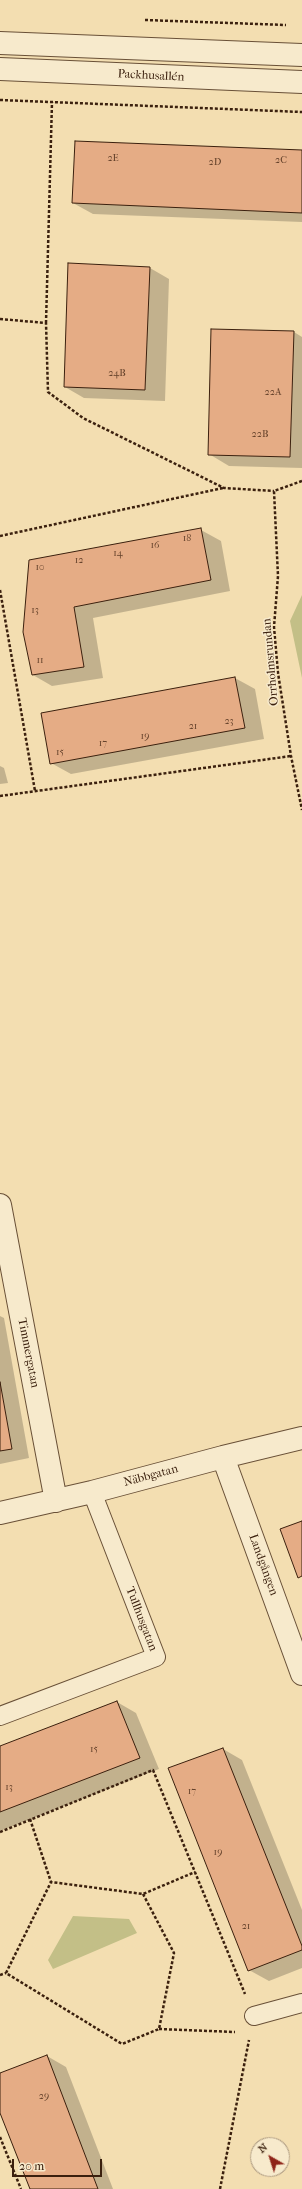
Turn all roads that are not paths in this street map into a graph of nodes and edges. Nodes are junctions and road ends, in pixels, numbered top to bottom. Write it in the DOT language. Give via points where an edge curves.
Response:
graph roads {
  1 [pos="0,43"];
  2 [pos="302,55"];
  3 [pos="0,69"];
  4 [pos="302,82"];
  5 [pos="0,1205"];
  6 [pos="302,1438"];
  7 [pos="223,1457"];
  8 [pos="92,1492"];
  9 [pos="56,1501"];
  10 [pos="0,1513"];
  11 [pos="302,1674"];
  12 [pos="0,1716"];
  13 [pos="302,2003"];
  14 [pos="252,2024"];
  1 -- 2 [label="street"];
  3 -- 4 [label="street, Packhusallén"];
  5 -- 9 [label="street, Timmergatan"];
  6 -- 7 [label="street, Näbbgatan"];
  7 -- 8 [label="street, Näbbgatan"];
  7 -- 11 [label="street, Landgången"];
  8 -- 9 [label="street, Näbbgatan"];
  8 -- 12 [label="lane, Tullhusgatan" via="156,1657"];
  9 -- 10 [label="street, Näbbgatan"];
  13 -- 14 [label="lane"];
}
